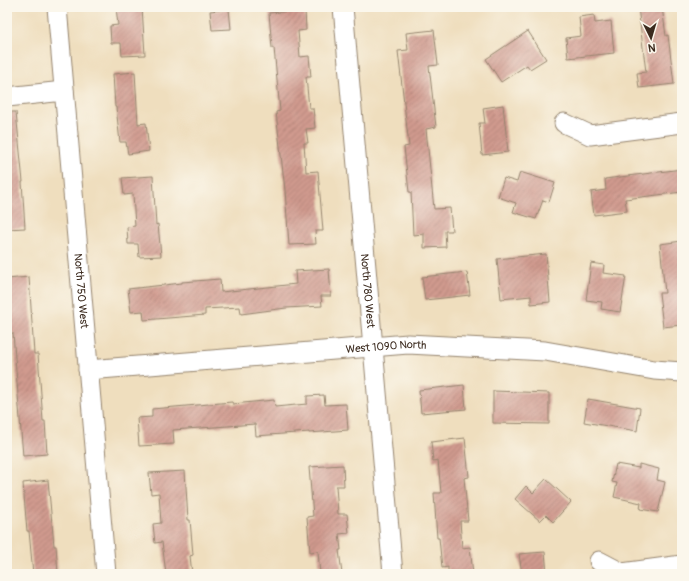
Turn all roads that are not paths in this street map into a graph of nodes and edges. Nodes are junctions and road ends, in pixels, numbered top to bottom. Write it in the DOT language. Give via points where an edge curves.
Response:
graph roads {
  1 [pos="57,7"];
  2 [pos="343,7"];
  3 [pos="64,91"];
  4 [pos="7,97"];
  5 [pos="564,123"];
  6 [pos="682,123"];
  7 [pos="373,347"];
  8 [pos="88,370"];
  9 [pos="682,372"];
  10 [pos="599,561"];
  11 [pos="682,565"];
  12 [pos="106,574"];
  13 [pos="393,574"];
  1 -- 3 [label="street, North 750 West"];
  2 -- 7 [label="street, North 780 West"];
  3 -- 4 [label="street"];
  3 -- 8 [label="street, North 750 West"];
  5 -- 6 [label="street" via="590,135"];
  7 -- 8 [label="street, West 1090 North"];
  7 -- 9 [label="street, West 1090 North" via="408,344 545,351 654,370"];
  7 -- 13 [label="street, North 780 West"];
  8 -- 12 [label="street, North 750 West"];
  10 -- 11 [label="street" via="622,573"];
}
